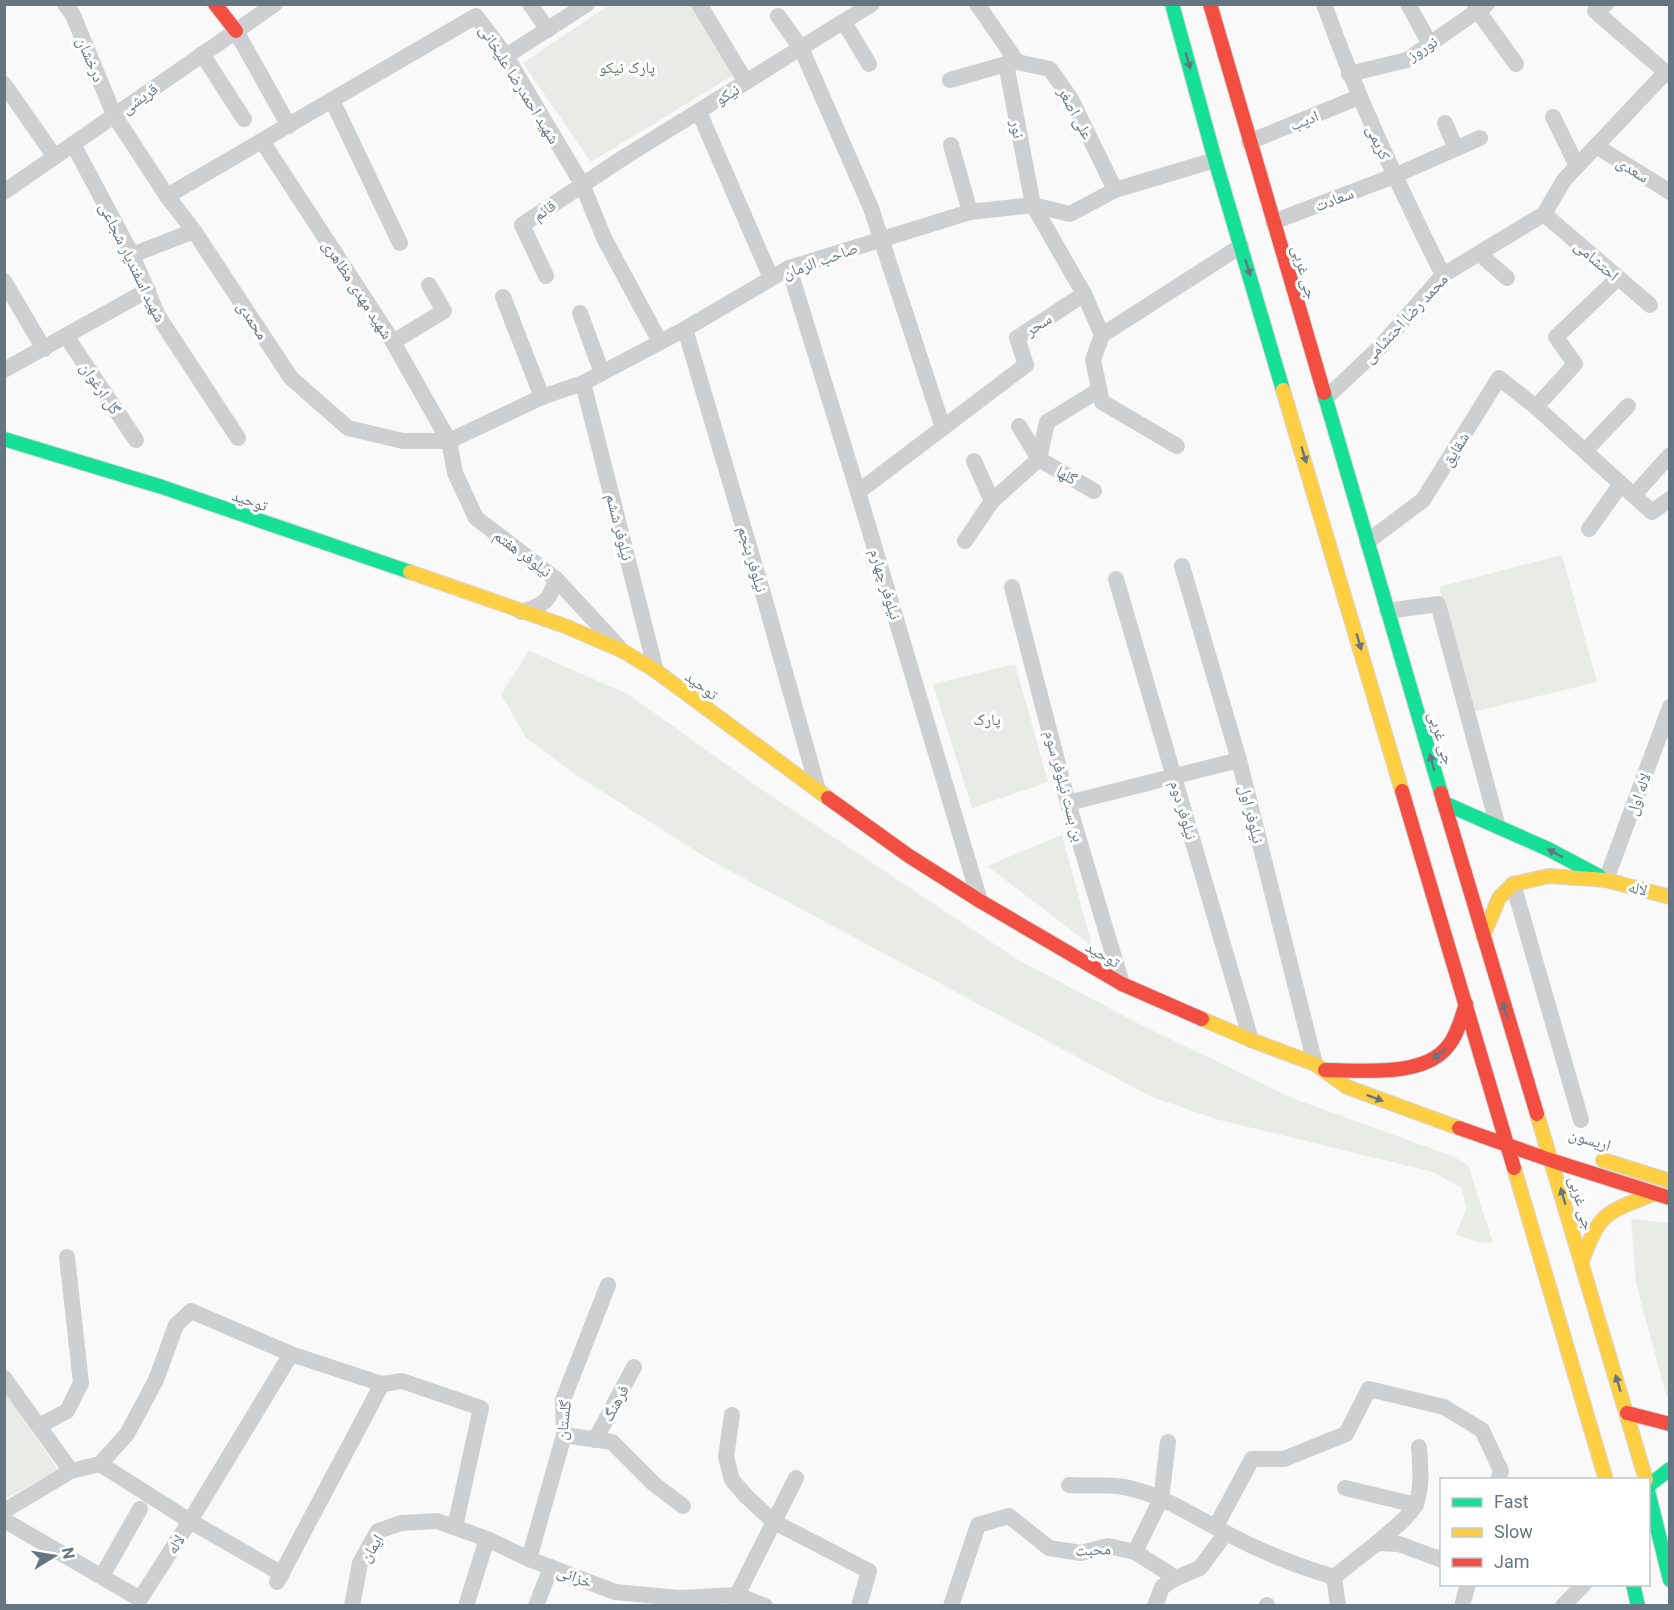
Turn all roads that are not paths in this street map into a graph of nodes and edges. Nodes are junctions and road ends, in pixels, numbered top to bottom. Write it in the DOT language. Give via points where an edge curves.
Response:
graph roads {
  1 [pos="65,4"];
  2 [pos="215,4"];
  3 [pos="274,4"];
  4 [pos="530,4"];
  5 [pos="587,4"];
  6 [pos="699,4"];
  7 [pos="977,4"];
  8 [pos="1172,4"];
  9 [pos="1210,4"];
  10 [pos="1324,4"];
  11 [pos="1408,4"];
  12 [pos="1606,4"];
  13 [pos="868,6"];
  14 [pos="1480,7"];
  15 [pos="778,16"];
  16 [pos="844,22"];
  17 [pos="548,30"];
  18 [pos="236,31"];
  19 [pos="1430,44"];
  20 [pos="801,48"];
  21 [pos="202,54"];
  22 [pos="506,56"];
  23 [pos="1011,63"];
  24 [pos="869,64"];
  25 [pos="1516,64"];
  26 [pos="1349,74"];
  27 [pos="1667,75"];
  28 [pos="950,80"];
  29 [pos="746,82"];
  30 [pos="4,84"];
  31 [pos="1359,97"];
  32 [pos="332,100"];
  33 [pos="699,112"];
  34 [pos="114,115"];
  35 [pos="1553,117"];
  36 [pos="244,119"];
  37 [pos="1445,123"];
  38 [pos="289,126"];
  39 [pos="1480,138"];
  40 [pos="262,141"];
  41 [pos="1249,142"];
  42 [pos="73,144"];
  43 [pos="951,145"];
  44 [pos="1596,146"];
  45 [pos="1456,149"];
  46 [pos="55,157"];
  47 [pos="1215,160"];
  48 [pos="1578,166"];
  49 [pos="1394,176"];
  50 [pos="582,184"];
  51 [pos="1115,190"];
  52 [pos="4,192"];
  53 [pos="1670,192"];
  54 [pos="167,196"];
  55 [pos="1033,205"];
  56 [pos="970,212"];
  57 [pos="1544,214"];
  58 [pos="1273,222"];
  59 [pos="194,231"];
  60 [pos="882,238"];
  61 [pos="400,243"];
  62 [pos="1241,246"];
  63 [pos="1480,254"];
  64 [pos="132,255"];
  65 [pos="789,268"];
  66 [pos="1443,275"];
  67 [pos="546,276"];
  68 [pos="771,278"];
  69 [pos="1507,278"];
  70 [pos="1618,278"];
  71 [pos="4,281"];
  72 [pos="429,285"];
  73 [pos="148,290"];
  74 [pos="1084,294"];
  75 [pos="504,297"];
  76 [pos="1650,305"];
  77 [pos="580,313"];
  78 [pos="685,329"];
  79 [pos="1102,335"];
  80 [pos="66,336"];
  81 [pos="393,342"];
  82 [pos="660,342"];
  83 [pos="44,349"];
  84 [pos="4,370"];
  85 [pos="602,373"];
  86 [pos="583,383"];
  87 [pos="1099,390"];
  88 [pos="542,398"];
  89 [pos="1325,399"];
  90 [pos="1628,406"];
  91 [pos="1536,407"];
  92 [pos="1019,426"];
  93 [pos="943,428"];
  94 [pos="238,438"];
  95 [pos="4,440"];
  96 [pos="136,440"];
  97 [pos="449,441"];
  98 [pos="1178,446"];
  99 [pos="1585,451"];
  100 [pos="1670,455"];
  101 [pos="1039,459"];
  102 [pos="974,461"];
  103 [pos="1628,490"];
  104 [pos="1094,491"];
  105 [pos="858,492"];
  106 [pos="1670,499"];
  107 [pos="992,501"];
  108 [pos="1589,529"];
  109 [pos="965,541"];
  110 [pos="1367,542"];
  111 [pos="1182,566"];
  112 [pos="556,579"];
  113 [pos="1116,579"];
  114 [pos="1012,587"];
  115 [pos="1387,611"];
  116 [pos="520,612"];
  117 [pos="622,651"];
  118 [pos="656,670"];
  119 [pos="1670,707"];
  120 [pos="1239,760"];
  121 [pos="1174,776"];
  122 [pos="818,790"];
  123 [pos="1068,803"];
  124 [pos="1444,803"];
  125 [pos="1498,827"];
  126 [pos="1606,880"];
  127 [pos="1513,884"];
  128 [pos="1670,897"];
  129 [pos="980,901"];
  130 [pos="1483,936"];
  131 [pos="1122,984"];
  132 [pos="1466,1004"];
  133 [pos="1251,1040"];
  134 [pos="1320,1067"];
  135 [pos="1389,1086"];
  136 [pos="1581,1120"];
  137 [pos="1486,1122"];
  138 [pos="1513,1131"];
  139 [pos="1552,1144"];
  140 [pos="1507,1145"];
  141 [pos="1591,1156"];
  142 [pos="1553,1161"];
  143 [pos="1670,1180"];
  144 [pos="1653,1194"];
  145 [pos="1670,1198"];
  146 [pos="67,1257"];
  147 [pos="1582,1261"];
  148 [pos="608,1285"];
  149 [pos="291,1354"];
  150 [pos="634,1367"];
  151 [pos="4,1378"];
  152 [pos="382,1384"];
  153 [pos="1627,1413"];
  154 [pos="732,1415"];
  155 [pos="1670,1424"];
  156 [pos="39,1426"];
  157 [pos="564,1435"];
  158 [pos="595,1440"];
  159 [pos="1168,1442"];
  160 [pos="1419,1447"];
  161 [pos="100,1464"];
  162 [pos="1670,1469"];
  163 [pos="71,1471"];
  164 [pos="796,1478"];
  165 [pos="1498,1478"];
  166 [pos="1606,1478"];
  167 [pos="1646,1478"];
  168 [pos="1650,1484"];
  169 [pos="1069,1485"];
  170 [pos="1344,1488"];
  171 [pos="1161,1499"];
  172 [pos="1650,1499"];
  173 [pos="1416,1505"];
  174 [pos="683,1506"];
  175 [pos="140,1509"];
  176 [pos="4,1511"];
  177 [pos="4,1520"];
  178 [pos="190,1521"];
  179 [pos="774,1522"];
  180 [pos="455,1527"];
  181 [pos="1221,1530"];
  182 [pos="487,1539"];
  183 [pos="1377,1543"];
  184 [pos="1135,1552"];
  185 [pos="529,1559"];
  186 [pos="1440,1559"];
  187 [pos="551,1567"];
  188 [pos="102,1576"];
  189 [pos="1334,1577"];
  190 [pos="1176,1578"];
  191 [pos="1670,1580"];
  192 [pos="1467,1586"];
  193 [pos="1582,1586"];
  194 [pos="1633,1586"];
  195 [pos="736,1600"];
  196 [pos="145,1602"];
  197 [pos="678,1602"];
  198 [pos="352,1605"];
  199 [pos="466,1605"];
  200 [pos="536,1605"];
  201 [pos="765,1605"];
  202 [pos="858,1605"];
  203 [pos="951,1605"];
  204 [pos="1155,1605"];
  205 [pos="1338,1605"];
  206 [pos="1462,1605"];
  207 [pos="1563,1605"];
  208 [pos="1638,1605"];
  1 -- 34 [label="street, درخشان"];
  2 -- 18 [label="main road"];
  3 -- 18 [label="street, قریشی"];
  4 -- 17 [label="street"];
  5 -- 17 [label="street"];
  6 -- 29 [label="street"];
  7 -- 23 [label="street"];
  8 -- 47 [label="main road, one-way"];
  9 -- 41 [label="main road, جی غربی"];
  10 -- 26 [label="street, کریمی"];
  11 -- 19 [label="street"];
  12 -- 27 [label="street" via="1595,11"];
  13 -- 16 [label="street, نیکو"];
  14 -- 19 [label="street, نوروز"];
  14 -- 25 [label="street"];
  15 -- 20 [label="street"];
  16 -- 20 [label="street, نیکو"];
  16 -- 24 [label="street"];
  17 -- 22 [label="street"];
  18 -- 21 [label="street, قریشی"];
  18 -- 38 [label="street"];
  19 -- 26 [label="street, نوروز" via="1407,60"];
  20 -- 29 [label="street, نیکو"];
  20 -- 60 [label="street"];
  21 -- 34 [label="street, قریشی"];
  21 -- 36 [label="street"];
  22 -- 32 [label="street, شهید احمدرضا علیخانی" via="476,16"];
  22 -- 50 [label="street, شهید احمدرضا علیخانی"];
  23 -- 28 [label="street"];
  23 -- 51 [label="street, علی اصغر" via="1050,69 1071,99"];
  23 -- 55 [label="street, نور"];
  26 -- 31 [label="street, کریمی"];
  27 -- 44 [label="street, محمد رضا احتشامی"];
  29 -- 33 [label="street, نیکو"];
  30 -- 46 [label="street"];
  31 -- 41 [label="street, ادیب"];
  31 -- 49 [label="street, کریمی"];
  32 -- 38 [label="street, شهید احمدرضا علیخانی"];
  32 -- 61 [label="street"];
  33 -- 50 [label="street, نیکو"];
  33 -- 68 [label="street"];
  34 -- 42 [label="street, قریشی"];
  34 -- 54 [label="street, محمدی"];
  35 -- 48 [label="street"];
  37 -- 45 [label="street"];
  38 -- 40 [label="street, شهید احمدرضا علیخانی"];
  39 -- 45 [label="street, سعادت"];
  40 -- 54 [label="street, شهید احمدرضا علیخانی"];
  40 -- 81 [label="street, شهید مهدی مظاهری"];
  41 -- 58 [label="main road, جی غربی"];
  42 -- 46 [label="street, قریشی"];
  42 -- 64 [label="street, شهید اسفندیار شجاعی"];
  43 -- 56 [label="street"];
  44 -- 48 [label="street, محمد رضا احتشامی"];
  44 -- 53 [label="street, سعدی"];
  45 -- 49 [label="street, سعادت"];
  46 -- 52 [label="street, قریشی"];
  47 -- 51 [label="street, صاحب الزمان"];
  47 -- 62 [label="main road"];
  48 -- 57 [label="street, محمد رضا احتشامی" via="1564,180"];
  49 -- 58 [label="street, سعادت"];
  49 -- 66 [label="street, کریمی"];
  50 -- 67 [label="street, قائم" via="522,225"];
  50 -- 82 [label="street, شهید احمدرضا علیخانی" via="604,238"];
  51 -- 55 [label="street, صاحب الزمان" via="1070,214"];
  54 -- 59 [label="street, محمدی"];
  55 -- 56 [label="street, صاحب الزمان"];
  55 -- 74 [label="street, نور"];
  56 -- 60 [label="street, صاحب الزمان"];
  57 -- 63 [label="street, محمد رضا احتشامی"];
  57 -- 70 [label="street, احتشامی"];
  58 -- 89 [label="main road, جی غربی"];
  59 -- 64 [label="street"];
  59 -- 97 [label="street, محمدی" via="291,378 348,428 403,441"];
  60 -- 65 [label="street, صاحب الزمان"];
  60 -- 93 [label="street"];
  62 -- 79 [label="street"];
  62 -- 132 [label="main road, one-way"];
  63 -- 66 [label="street, محمد رضا احتشامی"];
  63 -- 69 [label="street"];
  64 -- 73 [label="street, شهید اسفندیار شجاعی"];
  65 -- 68 [label="street, صاحب الزمان"];
  65 -- 105 [label="street, نیلوفر چهارم"];
  66 -- 89 [label="street, محمد رضا احتشامی" via="1380,347"];
  68 -- 78 [label="street, صاحب الزمان"];
  70 -- 76 [label="street, احتشامی"];
  70 -- 91 [label="street" via="1556,337 1575,363"];
  71 -- 83 [label="street"];
  72 -- 81 [label="street" via="444,312"];
  73 -- 80 [label="street"];
  73 -- 94 [label="street, شهید اسفندیار شجاعی" via="158,316"];
  74 -- 79 [label="street"];
  74 -- 93 [label="street, سحر" via="1017,338 1026,365"];
  75 -- 88 [label="street"];
  77 -- 85 [label="street"];
  78 -- 82 [label="street, صاحب الزمان"];
  78 -- 122 [label="street, نیلوفر پنجم"];
  79 -- 87 [label="street" via="1093,360"];
  80 -- 83 [label="street"];
  80 -- 96 [label="street, گل ارغوان"];
  81 -- 97 [label="street, شهید مهدی مظاهری"];
  82 -- 85 [label="street, صاحب الزمان"];
  83 -- 84 [label="street"];
  85 -- 86 [label="street, صاحب الزمان"];
  86 -- 88 [label="street, صاحب الزمان"];
  86 -- 118 [label="street, نیلوفر ششم"];
  87 -- 98 [label="street" via="1102,402"];
  87 -- 101 [label="street" via="1047,422"];
  88 -- 97 [label="street, صاحب الزمان"];
  89 -- 110 [label="main road, جی غربی"];
  90 -- 99 [label="street"];
  91 -- 99 [label="street, شقایق"];
  91 -- 110 [label="street, شقایق" via="1499,378 1423,500"];
  92 -- 101 [label="street"];
  93 -- 105 [label="street, سحر"];
  95 -- 116 [label="main road, توحید" via="162,487"];
  97 -- 112 [label="street, نیلوفر هفتم" via="455,473 476,518"];
  99 -- 103 [label="street, شقایق"];
  100 -- 103 [label="street"];
  101 -- 104 [label="street, گلها"];
  101 -- 107 [label="street"];
  102 -- 107 [label="street"];
  103 -- 106 [label="street, شقایق" via="1652,512"];
  103 -- 108 [label="street"];
  105 -- 129 [label="street, نیلوفر چهارم"];
  107 -- 109 [label="street"];
  110 -- 115 [label="main road, جی غربی"];
  111 -- 120 [label="street, نیلوفر اول"];
  112 -- 116 [label="street" via="546,602"];
  112 -- 117 [label="street, نیلوفر هفتم"];
  113 -- 121 [label="street, نیلوفر دوم"];
  114 -- 123 [label="street, بن بست نیلوفر سوم"];
  124 -- 115 [label="main road, جی غربی, one-way"];
  115 -- 125 [label="street" via="1438,604"];
  116 -- 117 [label="main road, توحید"];
  117 -- 118 [label="main road, توحید"];
  118 -- 122 [label="main road, توحید"];
  119 -- 126 [label="street, لاله اول"];
  120 -- 121 [label="street"];
  120 -- 134 [label="street, نیلوفر اول"];
  121 -- 123 [label="street"];
  121 -- 133 [label="street, نیلوفر دوم"];
  122 -- 129 [label="main road, توحید" via="909,856"];
  123 -- 131 [label="street, بن بست نیلوفر سوم"];
  124 -- 125 [label="main road"];
  124 -- 130 [label="main road, جی غربی"];
  126 -- 125 [label="main road, one-way"];
  126 -- 127 [label="main road" via="1549,876"];
  126 -- 128 [label="main road, لاله"];
  127 -- 130 [label="main road" via="1499,898"];
  127 -- 136 [label="street"];
  129 -- 131 [label="main road, توحید"];
  139 -- 130 [label="main road, جی غربی, one-way"];
  131 -- 133 [label="main road, توحید"];
  132 -- 134 [label="main road, one-way" via="1456,1034 1443,1053 1424,1064 1391,1069"];
  132 -- 138 [label="main road"];
  133 -- 134 [label="main road, توحید"];
  134 -- 135 [label="main road, توحید" via="1358,1074"];
  134 -- 140 [label="main road, توحید, one-way" via="1347,1088"];
  137 -- 138 [label="main road"];
  138 -- 139 [label="main road, اریسون"];
  138 -- 140 [label="main road"];
  139 -- 142 [label="main road, جی غربی"];
  140 -- 142 [label="main road, اریسون"];
  140 -- 166 [label="main road"];
  141 -- 143 [label="main road, اریسون"];
  142 -- 144 [label="main road, اریسون"];
  147 -- 142 [label="main road, جی غربی, one-way"];
  144 -- 145 [label="main road, اریسون"];
  144 -- 147 [label="main road" via="1602,1219"];
  146 -- 156 [label="street" via="81,1383 67,1411"];
  153 -- 147 [label="main road, جی غربی, one-way"];
  148 -- 157 [label="street, گلستان" via="563,1400"];
  149 -- 152 [label="street"];
  149 -- 161 [label="street" via="191,1311 176,1325 156,1380 128,1434"];
  149 -- 178 [label="street, لاله"];
  150 -- 158 [label="street, فرهنگ"];
  151 -- 156 [label="street"];
  152 -- 178 [label="street" via="279,1578"];
  152 -- 180 [label="street" via="402,1381 481,1408"];
  153 -- 155 [label="main road"];
  153 -- 167 [label="main road, جی غربی"];
  154 -- 179 [label="street" via="726,1457 732,1480"];
  156 -- 163 [label="street"];
  157 -- 158 [label="street"];
  157 -- 185 [label="street, گلستان"];
  158 -- 174 [label="street" via="612,1442 654,1485"];
  159 -- 171 [label="street"];
  160 -- 173 [label="street"];
  161 -- 163 [label="street"];
  161 -- 178 [label="street"];
  162 -- 168 [label="main road"];
  163 -- 176 [label="street"];
  164 -- 179 [label="street"];
  165 -- 181 [label="street" via="1501,1471 1482,1430 1444,1407 1369,1389 1346,1434 1284,1459 1252,1459"];
  169 -- 171 [label="street" via="1124,1487"];
  170 -- 173 [label="street"];
  171 -- 181 [label="street"];
  171 -- 184 [label="street"];
  172 -- 191 [label="main road"];
  173 -- 183 [label="street"];
  175 -- 188 [label="street"];
  177 -- 188 [label="street, لاله"];
  178 -- 196 [label="street, لاله"];
  179 -- 195 [label="street"];
  179 -- 202 [label="street" via="869,1571"];
  180 -- 182 [label="street, خزائی"];
  180 -- 198 [label="street, ایمان" via="437,1521 401,1523 378,1532 360,1563"];
  181 -- 189 [label="street" via="1295,1566"];
  181 -- 190 [label="street" via="1200,1568"];
  182 -- 185 [label="street, خزائی"];
  182 -- 199 [label="street"];
  183 -- 186 [label="street" via="1399,1544"];
  183 -- 189 [label="street"];
  184 -- 190 [label="street, محبت"];
  184 -- 203 [label="street, محبت" via="1108,1546 1081,1553 1049,1548 1009,1516 978,1525"];
  185 -- 187 [label="street, خزائی"];
  187 -- 197 [label="street, خزائی" via="615,1592"];
  187 -- 200 [label="street"];
  188 -- 196 [label="street, لاله"];
  189 -- 205 [label="street"];
  190 -- 204 [label="street" via="1162,1587"];
  192 -- 206 [label="street"];
  193 -- 207 [label="street"];
  194 -- 208 [label="main road"];
  195 -- 197 [label="street, خزائی"];
  195 -- 201 [label="street"];
}
